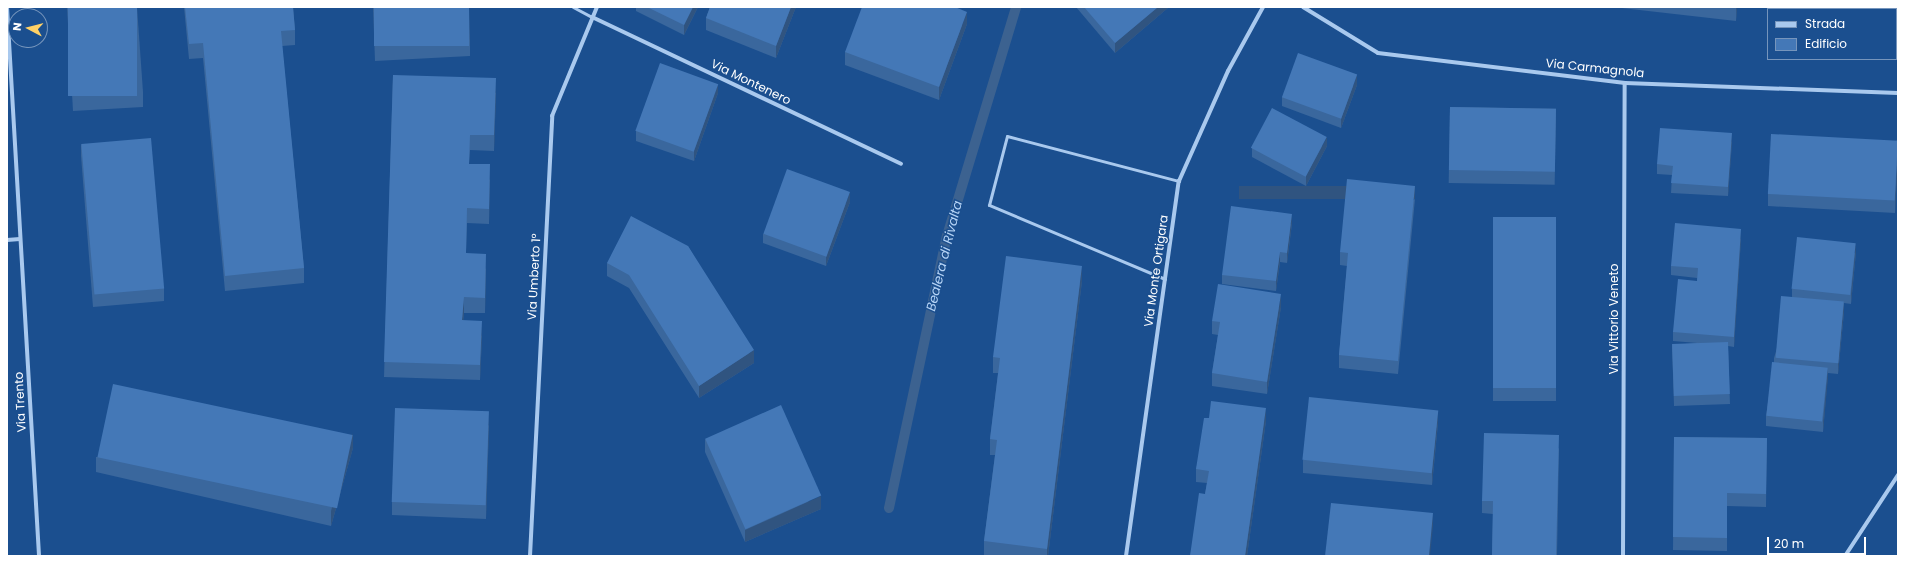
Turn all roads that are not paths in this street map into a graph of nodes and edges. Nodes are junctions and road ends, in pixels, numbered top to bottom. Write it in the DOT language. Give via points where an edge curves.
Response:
graph roads {
  1 [pos="7,7"];
  2 [pos="573,7"];
  3 [pos="597,7"];
  4 [pos="1263,7"];
  5 [pos="1303,7"];
  6 [pos="592,17"];
  7 [pos="1625,83"];
  8 [pos="1898,93"];
  9 [pos="901,164"];
  10 [pos="1179,181"];
  11 [pos="20,239"];
  12 [pos="7,240"];
  13 [pos="1165,279"];
  14 [pos="1898,475"];
  15 [pos="39,556"];
  16 [pos="530,556"];
  17 [pos="1126,556"];
  18 [pos="1623,556"];
  19 [pos="1845,556"];
  1 -- 11 [label="street, Via Trento"];
  2 -- 6 [label="lane"];
  3 -- 6 [label="street, Via Umberto 1°"];
  4 -- 10 [label="street, Via Monte Ortigara" via="1228,71"];
  5 -- 7 [label="street, Via Carmagnola" via="1378,52"];
  6 -- 9 [label="street, Via Montenero"];
  6 -- 16 [label="street, Via Umberto 1°" via="552,116"];
  7 -- 8 [label="street, Via Carmagnola"];
  7 -- 18 [label="street, Via Vittorio Veneto"];
  10 -- 13 [label="street, Via Monte Ortigara"];
  10 -- 13 [label="lane" via="1007,136 989,205"];
  11 -- 12 [label="street"];
  11 -- 15 [label="street, Via Trento"];
  13 -- 17 [label="street, Via Monte Ortigara"];
  14 -- 19 [label="street"];
}
